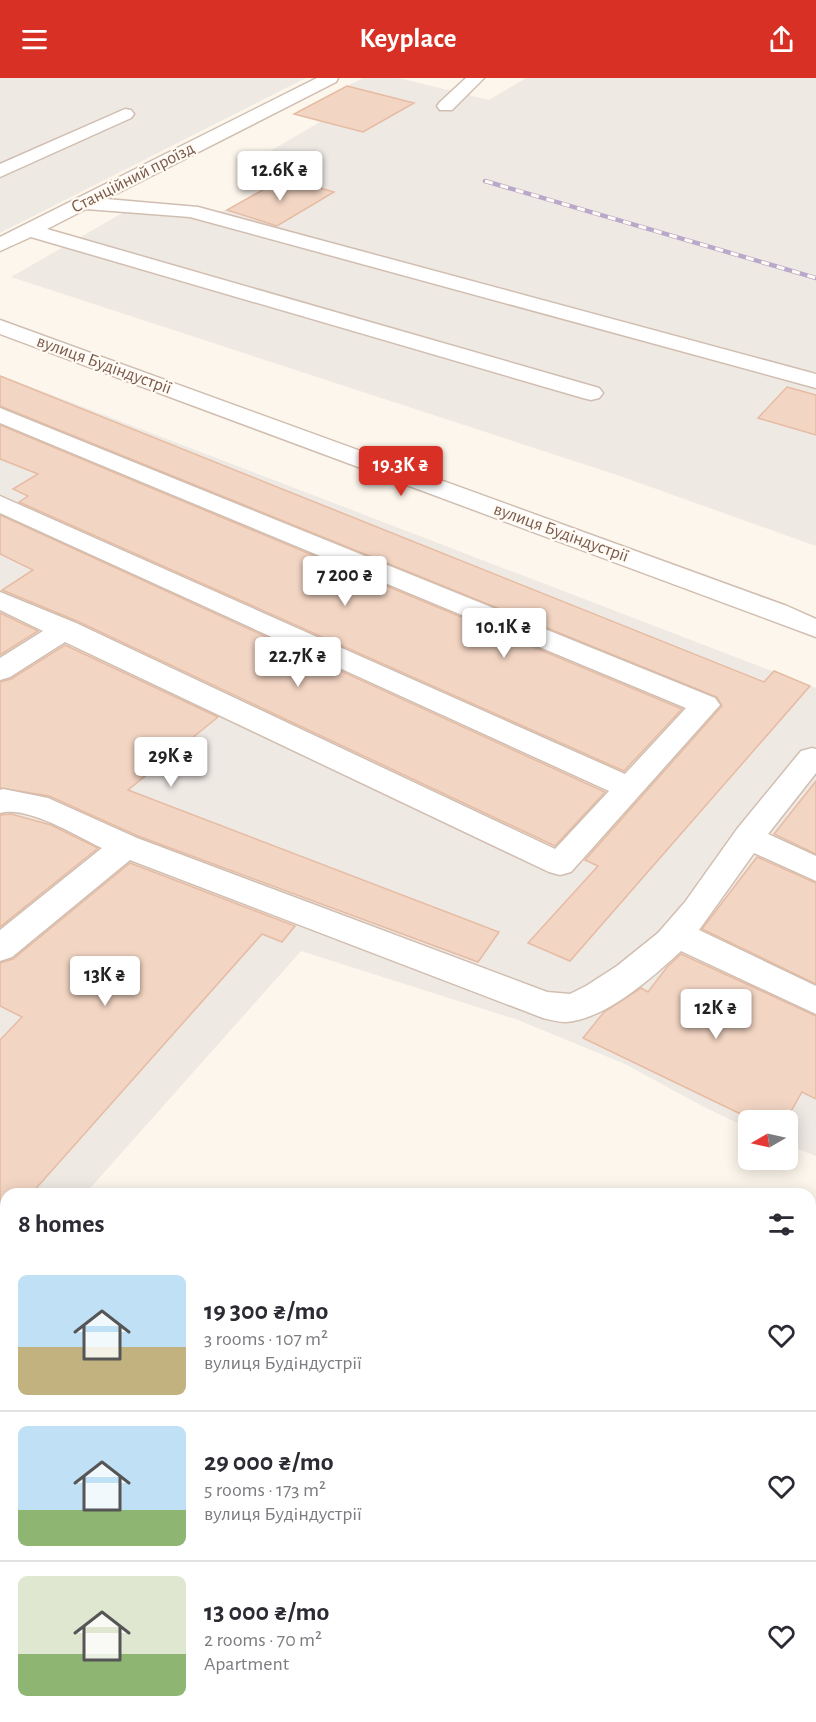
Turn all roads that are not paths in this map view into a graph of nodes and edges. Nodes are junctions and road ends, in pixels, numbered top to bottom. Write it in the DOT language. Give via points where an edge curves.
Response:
graph roads {
  1 [pos="330,78"];
  2 [pos="476,78"];
  3 [pos="446,106"];
  4 [pos="125,114"];
  5 [pos="0,171"];
  6 [pos="82,203"];
  7 [pos="28,230"];
  8 [pos="0,245"];
  9 [pos="0,327"];
  10 [pos="816,381"];
  11 [pos="591,393"];
  12 [pos="0,415"];
  13 [pos="0,504"];
  14 [pos="0,600"];
  15 [pos="66,629"];
  16 [pos="816,629"];
  17 [pos="0,671"];
  18 [pos="815,756"];
  19 [pos="628,787"];
  20 [pos="0,802"];
  21 [pos="748,837"];
  22 [pos="126,846"];
  23 [pos="816,870"];
  24 [pos="677,934"];
  25 [pos="0,948"];
  26 [pos="816,1001"];
  1 -- 6 [label="street, Станційний проїзд"];
  2 -- 3 [label="street"];
  4 -- 5 [label="street"];
  6 -- 7 [label="street, Станційний проїзд"];
  6 -- 10 [label="street" via="192,211"];
  7 -- 8 [label="street, Станційний проїзд"];
  7 -- 11 [label="street"];
  9 -- 16 [label="street, вулиця Будіндустрії"];
  12 -- 19 [label="street" via="705,705"];
  13 -- 19 [label="street"];
  14 -- 15 [label="street"];
  15 -- 17 [label="street"];
  15 -- 19 [label="street" via="560,864"];
  18 -- 21 [label="street"];
  20 -- 22 [label="street" via="37,806"];
  21 -- 23 [label="street"];
  21 -- 24 [label="street"];
  22 -- 24 [label="street" via="559,1009 588,1002"];
  22 -- 25 [label="street"];
  24 -- 26 [label="street"];
}
